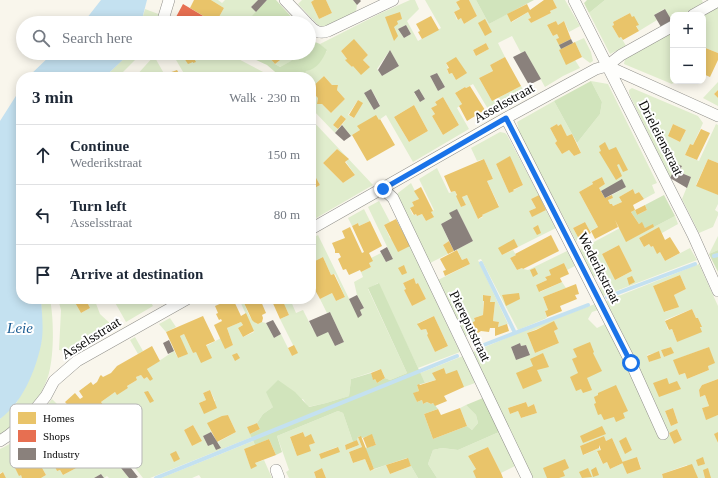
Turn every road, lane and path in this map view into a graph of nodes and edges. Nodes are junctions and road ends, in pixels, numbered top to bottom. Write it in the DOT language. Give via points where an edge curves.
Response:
graph roads {
  1 [pos="169,0"];
  2 [pos="285,0"];
  3 [pos="393,0"];
  4 [pos="574,0"];
  5 [pos="718,1"];
  6 [pos="698,12"];
  7 [pos="164,16"];
  8 [pos="300,16"];
  9 [pos="670,28"];
  10 [pos="316,31"];
  11 [pos="607,66"];
  12 [pos="718,116"];
  13 [pos="506,118"];
  14 [pos="383,189"];
  15 [pos="316,226"];
  16 [pos="718,291"];
  17 [pos="177,304"];
  18 [pos="40,404"];
  19 [pos="10,434"];
  20 [pos="663,434"];
  21 [pos="0,440"];
  22 [pos="526,478"];
  1 -- 7 [label="street"];
  2 -- 8 [label="street"];
  3 -- 10 [label="street" via="328,31 321,33"];
  4 -- 11 [label="street, Drieleienstraat"];
  5 -- 6 [label="street"];
  9 -- 11 [label="street, Asselsstraat" via="621,55"];
  11 -- 12 [label="street"];
  11 -- 13 [label="street, Asselsstraat" via="596,69"];
  11 -- 16 [label="street, Drieleienstraat" via="693,235"];
  13 -- 14 [label="street, Asselsstraat"];
  13 -- 20 [label="street, Wederikstraat" via="631,363"];
  14 -- 15 [label="street, Asselsstraat"];
  14 -- 22 [label="street, Piereputstraat" via="393,198"];
  17 -- 18 [label="street, Asselsstraat" via="77,361 54,381"];
  19 -- 21 [label="street, Asselsstraat"];
}
